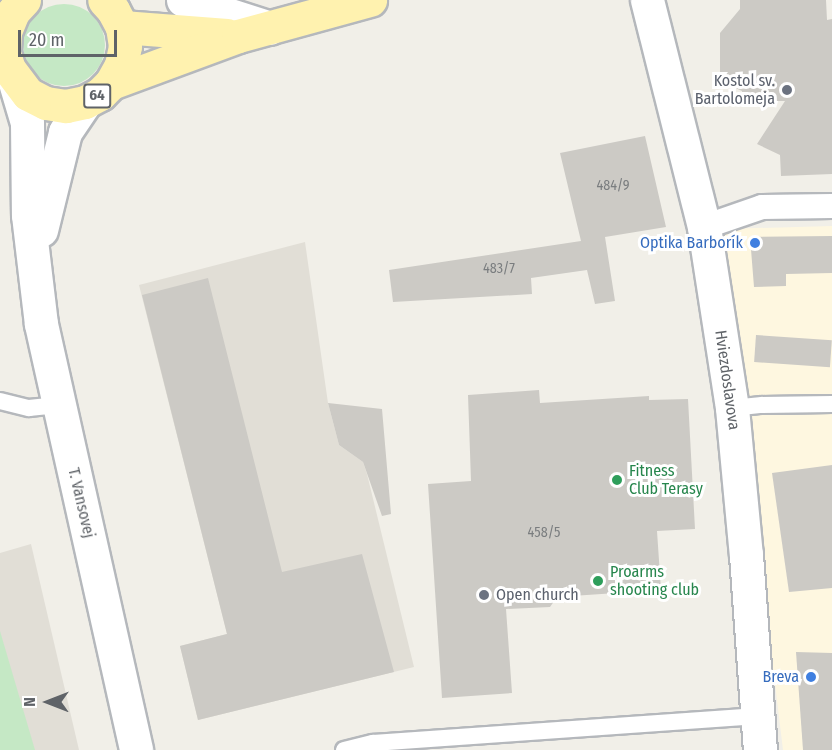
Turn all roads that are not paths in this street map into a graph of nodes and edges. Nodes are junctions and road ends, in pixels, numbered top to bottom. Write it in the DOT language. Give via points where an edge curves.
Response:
graph roads {
  1 [pos="104,0"];
  2 [pos="183,0"];
  3 [pos="370,0"];
  4 [pos="15,2"];
  5 [pos="649,8"];
  6 [pos="122,27"];
  7 [pos="270,28"];
  8 [pos="238,36"];
  9 [pos="7,67"];
  10 [pos="111,82"];
  11 [pos="85,102"];
  12 [pos="832,206"];
  13 [pos="704,227"];
  14 [pos="34,255"];
  15 [pos="0,401"];
  16 [pos="832,404"];
  17 [pos="58,405"];
  18 [pos="732,408"];
  19 [pos="758,716"];
  20 [pos="136,750"];
  21 [pos="344,750"];
  22 [pos="759,750"];
  1 -- 6 [label="main road"];
  2 -- 7 [label="street"];
  3 -- 7 [label="main road, 64"];
  4 -- 9 [label="main road" via="5,32"];
  5 -- 13 [label="street, Hviezdoslavova"];
  6 -- 8 [label="main road, 64"];
  6 -- 10 [label="main road, 64" via="123,56"];
  7 -- 8 [label="main road, 64"];
  8 -- 10 [label="main road, 64"];
  9 -- 11 [label="main road, 64" via="28,94 46,103 66,106"];
  9 -- 14 [label="street, T. Vansovej" via="27,123 28,215"];
  10 -- 11 [label="main road, 64"];
  11 -- 14 [label="street, T. Vansovej" via="65,132"];
  12 -- 13 [label="street" via="762,207"];
  13 -- 18 [label="street, Hviezdoslavova"];
  14 -- 17 [label="street, T. Vansovej" via="41,324"];
  15 -- 17 [label="lane" via="29,408"];
  16 -- 18 [label="lane"];
  17 -- 20 [label="street, T. Vansovej"];
  18 -- 19 [label="street, Hviezdoslavova"];
  19 -- 21 [label="lane" via="373,743"];
  19 -- 22 [label="street, Hviezdoslavova"];
}
